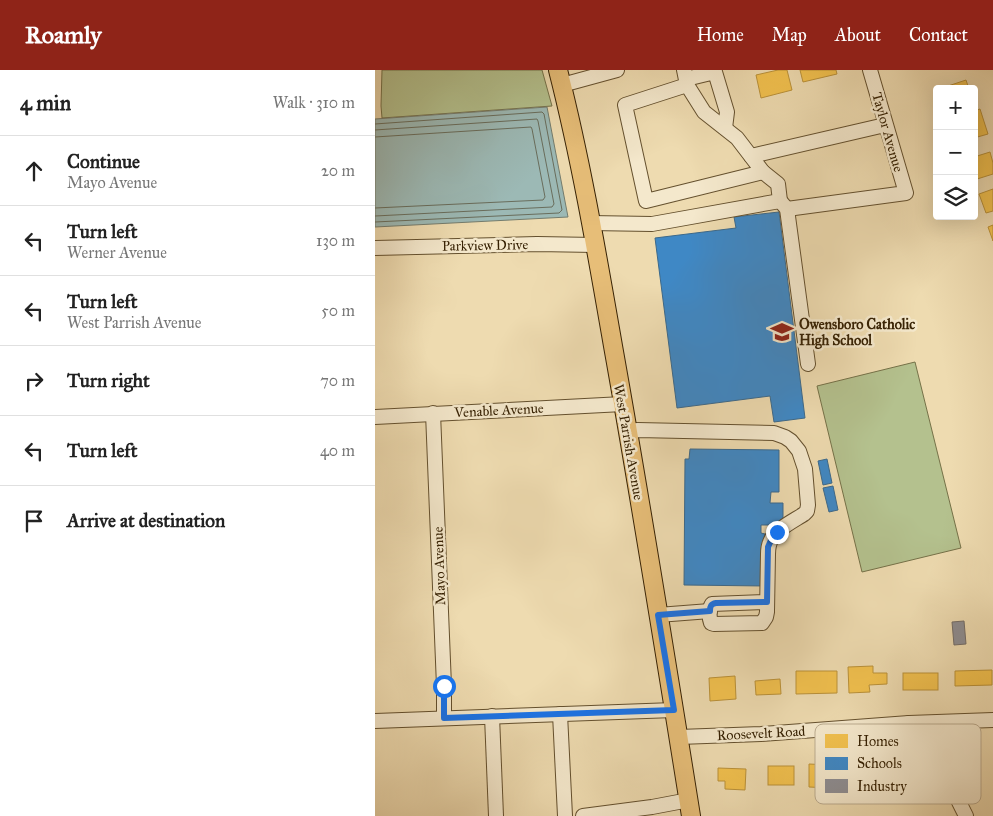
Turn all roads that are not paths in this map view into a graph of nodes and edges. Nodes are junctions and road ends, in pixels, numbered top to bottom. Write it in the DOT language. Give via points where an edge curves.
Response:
graph roads {
  1 [pos="617,70"];
  2 [pos="870,70"];
  3 [pos="560,78"];
  4 [pos="686,78"];
  5 [pos="885,125"];
  6 [pos="725,128"];
  7 [pos="751,156"];
  8 [pos="763,172"];
  9 [pos="784,205"];
  10 [pos="590,223"];
  11 [pos="595,245"];
  12 [pos="375,248"];
  13 [pos="808,364"];
  14 [pos="623,404"];
  15 [pos="433,413"];
  16 [pos="375,417"];
  17 [pos="628,431"];
  18 [pos="767,602"];
  19 [pos="710,611"];
  20 [pos="658,615"];
  21 [pos="674,710"];
  22 [pos="560,714"];
  23 [pos="492,716"];
  24 [pos="444,718"];
  25 [pos="993,720"];
  26 [pos="375,721"];
  27 [pos="909,723"];
  28 [pos="896,724"];
  29 [pos="815,730"];
  30 [pos="679,737"];
  31 [pos="960,804"];
  32 [pos="690,808"];
  33 [pos="653,812"];
  34 [pos="496,816"];
  35 [pos="565,816"];
  36 [pos="583,816"];
  37 [pos="966,816"];
  1 -- 3 [label="street"];
  2 -- 5 [label="street, Taylor Avenue"];
  3 -- 10 [label="main road, West Parrish Avenue"];
  4 -- 6 [label="street" via="705,112"];
  4 -- 6 [label="street" via="715,72 727,112"];
  4 -- 8 [label="street" via="625,105 646,200"];
  5 -- 7 [label="street"];
  5 -- 9 [label="street, Taylor Avenue" via="907,193"];
  6 -- 7 [label="street"];
  7 -- 8 [label="street"];
  8 -- 9 [label="street" via="778,184"];
  9 -- 10 [label="street" via="652,224"];
  9 -- 13 [label="street"];
  10 -- 11 [label="main road, West Parrish Avenue"];
  11 -- 12 [label="street, Parkview Drive"];
  11 -- 14 [label="main road, West Parrish Avenue"];
  14 -- 15 [label="street, Venable Avenue"];
  14 -- 17 [label="main road, West Parrish Avenue"];
  15 -- 16 [label="street, Venable Avenue"];
  15 -- 24 [label="street, Mayo Avenue"];
  17 -- 18 [label="street" via="774,433 791,441 799,451 805,469 808,505 804,514 777,532 768,547"];
  17 -- 20 [label="main road, West Parrish Avenue"];
  18 -- 19 [label="street" via="716,603 712,604"];
  18 -- 19 [label="street" via="767,617 762,623 714,624 710,620"];
  19 -- 20 [label="street"];
  20 -- 21 [label="main road, West Parrish Avenue"];
  21 -- 22 [label="street"];
  21 -- 30 [label="main road, West Parrish Avenue"];
  22 -- 23 [label="street"];
  22 -- 35 [label="street"];
  23 -- 24 [label="street"];
  23 -- 34 [label="street"];
  24 -- 26 [label="street"];
  25 -- 27 [label="street, Roosevelt Road"];
  27 -- 28 [label="street, Roosevelt Road"];
  29 -- 30 [label="street, Roosevelt Road"];
  30 -- 32 [label="main road, West Parrish Avenue"];
  31 -- 37 [label="street"];
  32 -- 33 [label="street"];
  33 -- 36 [label="street"];
}
